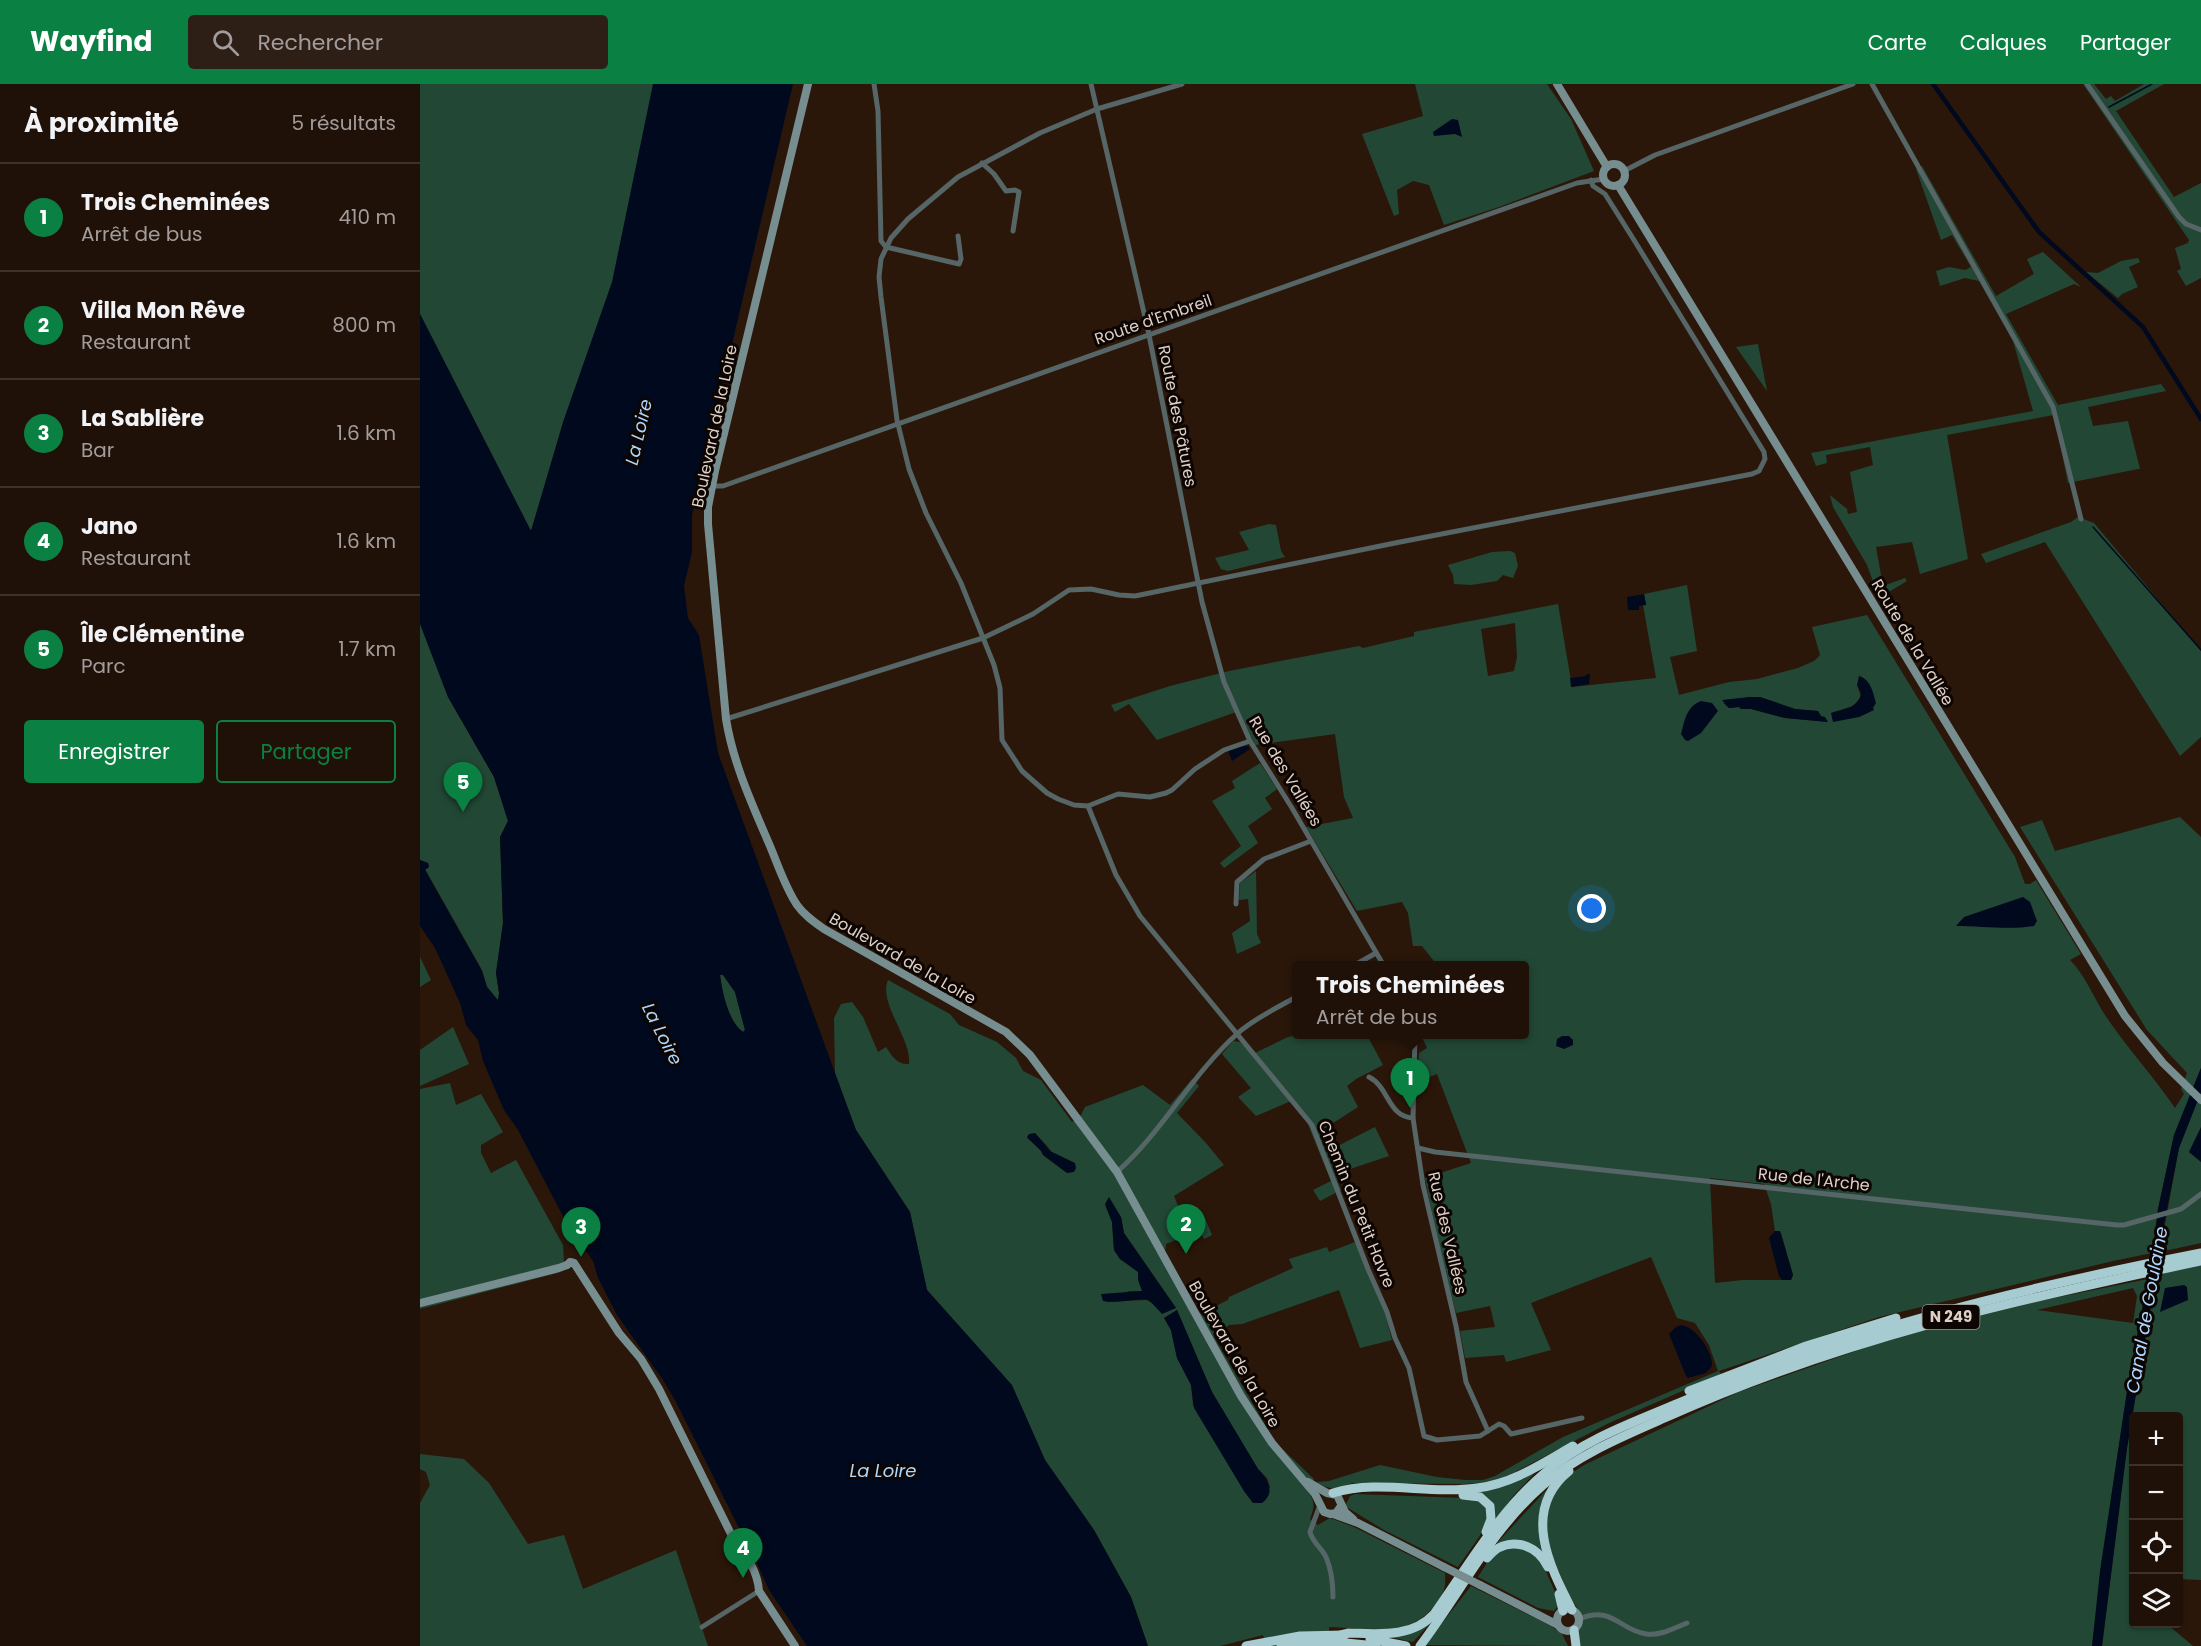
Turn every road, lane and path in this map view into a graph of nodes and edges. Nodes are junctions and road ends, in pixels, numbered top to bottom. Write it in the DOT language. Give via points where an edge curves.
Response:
graph roads {
  1 [pos="808,84"];
  2 [pos="874,84"];
  3 [pos="1091,84"];
  4 [pos="1182,84"];
  5 [pos="1557,84"];
  6 [pos="1853,84"];
  7 [pos="1872,84"];
  8 [pos="2086,84"];
  9 [pos="1097,109"];
  10 [pos="982,163"];
  11 [pos="1607,167"];
  12 [pos="1624,171"];
  13 [pos="1604,179"];
  14 [pos="1592,180"];
  15 [pos="1618,185"];
  16 [pos="2201,230"];
  17 [pos="1013,231"];
  18 [pos="958,236"];
  19 [pos="886,247"];
  20 [pos="1149,335"];
  21 [pos="898,424"];
  22 [pos="712,486"];
  23 [pos="2081,519"];
  24 [pos="1197,582"];
  25 [pos="983,638"];
  26 [pos="1224,682"];
  27 [pos="726,719"];
  28 [pos="1250,741"];
  29 [pos="1088,806"];
  30 [pos="1311,841"];
  31 [pos="1236,904"];
  32 [pos="1376,953"];
  33 [pos="1362,961"];
  34 [pos="1381,961"];
  35 [pos="1292,1000"];
  36 [pos="1237,1034"];
  37 [pos="1415,1039"];
  38 [pos="1369,1077"];
  39 [pos="2201,1101"];
  40 [pos="1413,1118"];
  41 [pos="1419,1148"];
  42 [pos="1118,1172"];
  43 [pos="2201,1194"];
  44 [pos="2201,1248"];
  45 [pos="2201,1253"];
  46 [pos="2201,1261"];
  47 [pos="2160,1265"];
  48 [pos="2145,1269"];
  49 [pos="1989,1298"];
  50 [pos="420,1303"];
  51 [pos="1582,1418"];
  52 [pos="1488,1431"];
  53 [pos="1599,1449"];
  54 [pos="1287,1462"];
  55 [pos="1330,1493"];
  56 [pos="1341,1503"];
  57 [pos="1320,1504"];
  58 [pos="1330,1514"];
  59 [pos="1358,1523"];
  60 [pos="1312,1525"];
  61 [pos="1459,1585"];
  62 [pos="759,1591"];
  63 [pos="1333,1597"];
  64 [pos="1579,1619"];
  65 [pos="1565,1621"];
  66 [pos="1688,1623"];
  67 [pos="702,1627"];
  68 [pos="1351,1637"];
  69 [pos="1404,1645"];
  70 [pos="795,1646"];
  71 [pos="1246,1646"];
  72 [pos="1281,1646"];
  73 [pos="1376,1646"];
  74 [pos="1420,1646"];
  75 [pos="1574,1646"];
  1 -- 22 [label="main road, Boulevard de la Loire"];
  2 -- 19 [label="street" via="881,241"];
  3 -- 9 [label="street, Route des Pâtures"];
  4 -- 9 [label="street"];
  5 -- 11 [label="main road"];
  6 -- 12 [label="street" via="1654,155"];
  7 -- 23 [label="street" via="2053,406"];
  8 -- 16 [label="street" via="2179,218"];
  9 -- 10 [label="street"];
  9 -- 20 [label="street, Route des Pâtures"];
  10 -- 17 [label="street" via="1006,191 1019,192"];
  10 -- 19 [label="street" via="958,177 908,219"];
  11 -- 12 [label="main road" via="1617,164"];
  11 -- 13 [label="main road"];
  12 -- 15 [label="main road" via="1623,181"];
  13 -- 14 [label="street, Route d'Embreil"];
  13 -- 15 [label="main road" via="1608,184"];
  14 -- 20 [label="street, Route d'Embreil"];
  14 -- 24 [label="street" via="1593,186 1605,194 1764,452 1759,471"];
  15 -- 39 [label="main road, Route de la Vallée" via="2125,1016 2152,1051"];
  18 -- 19 [label="street" via="959,264"];
  19 -- 21 [label="street" via="879,277"];
  20 -- 21 [label="street, Route d'Embreil"];
  20 -- 24 [label="street, Route des Pâtures"];
  21 -- 22 [label="street, Route d'Embreil" via="723,486"];
  21 -- 25 [label="street" via="915,489 954,565"];
  22 -- 27 [label="main road, Boulevard de la Loire" via="708,524"];
  24 -- 25 [label="street" via="1135,596 1069,590 1019,622"];
  24 -- 26 [label="street, Route des Pâtures"];
  25 -- 27 [label="street"];
  25 -- 29 [label="street" via="1000,688 1002,740 1017,764 1047,793 1067,803"];
  26 -- 28 [label="street, Rue des Vallées"];
  27 -- 42 [label="main road, Boulevard de la Loire" via="739,772 800,909 824,929 1018,1042"];
  28 -- 29 [label="street" via="1224,750 1166,793 1150,797 1118,794"];
  28 -- 30 [label="street, Rue des Vallées"];
  29 -- 36 [label="street, Chemin du Petit Havre" via="1125,893 1162,945"];
  30 -- 31 [label="street" via="1264,859 1237,882"];
  30 -- 32 [label="street, Rue des Vallées"];
  32 -- 33 [label="street"];
  32 -- 34 [label="street, Rue des Vallées"];
  35 -- 36 [label="street"];
  36 -- 42 [label="street"];
  36 -- 52 [label="street, Chemin du Petit Havre" via="1300,1107 1318,1136 1409,1368 1422,1434 1437,1440 1480,1436"];
  37 -- 40 [label="street, Rue des Vallées"];
  38 -- 40 [label="street" via="1399,1114"];
  40 -- 41 [label="street, Rue des Vallées"];
  41 -- 43 [label="street, Rue de l'Arche" via="2117,1225 2185,1207"];
  41 -- 52 [label="street, Rue des Vallées" via="1423,1185 1466,1382"];
  42 -- 54 [label="main road, Boulevard de la Loire" via="1241,1396"];
  44 -- 47 [label="highway" via="2165,1257"];
  45 -- 47 [label="highway, N 249"];
  46 -- 47 [label="highway, N 249"];
  47 -- 48 [label="highway, N 249"];
  48 -- 49 [label="highway, N 249"];
  48 -- 53 [label="highway, N 249" via="1849,1347 1722,1394"];
  49 -- 55 [label="highway" via="1873,1324 1751,1366 1642,1412 1495,1485 1465,1489 1355,1488"];
  49 -- 61 [label="highway, N 249" via="1894,1324 1779,1363 1671,1406 1582,1448 1548,1470 1516,1500"];
  50 -- 62 [label="main road" via="570,1267 581,1276 659,1389 753,1571"];
  51 -- 52 [label="street, Chemin du Petit Havre" via="1514,1434 1502,1425"];
  53 -- 61 [label="highway, N 249" via="1557,1473 1522,1505"];
  53 -- 65 [label="highway" via="1595,1456 1556,1483 1543,1510 1545,1547"];
  54 -- 55 [label="main road, Boulevard de la Loire" via="1305,1479"];
  54 -- 57 [label="main road, Boulevard de la Loire"];
  55 -- 56 [label="main road"];
  55 -- 57 [label="main road" via="1322,1497"];
  56 -- 58 [label="main road" via="1338,1511"];
  56 -- 59 [label="main road"];
  56 -- 61 [label="highway" via="1346,1495 1358,1492 1471,1495 1484,1499 1492,1510 1490,1524"];
  57 -- 58 [label="main road"];
  57 -- 60 [label="street"];
  58 -- 59 [label="main road"];
  58 -- 60 [label="street"];
  59 -- 65 [label="main road, bridge" via="1537,1613"];
  60 -- 63 [label="street" via="1311,1537 1326,1557"];
  61 -- 65 [label="highway" via="1496,1549 1506,1544 1523,1545 1545,1562 1562,1599"];
  61 -- 68 [label="highway, N 249" via="1418,1627"];
  61 -- 74 [label="highway, N 249"];
  62 -- 67 [label="street"];
  62 -- 70 [label="main road"];
  64 -- 65 [label="main road" via="1578,1625"];
  64 -- 65 [label="main road" via="1577,1613"];
  64 -- 66 [label="street" via="1606,1616 1649,1634"];
  65 -- 75 [label="highway"];
  68 -- 69 [label="highway"];
  68 -- 71 [label="highway" via="1300,1636"];
  68 -- 72 [label="highway"];
  68 -- 73 [label="highway"];
}
